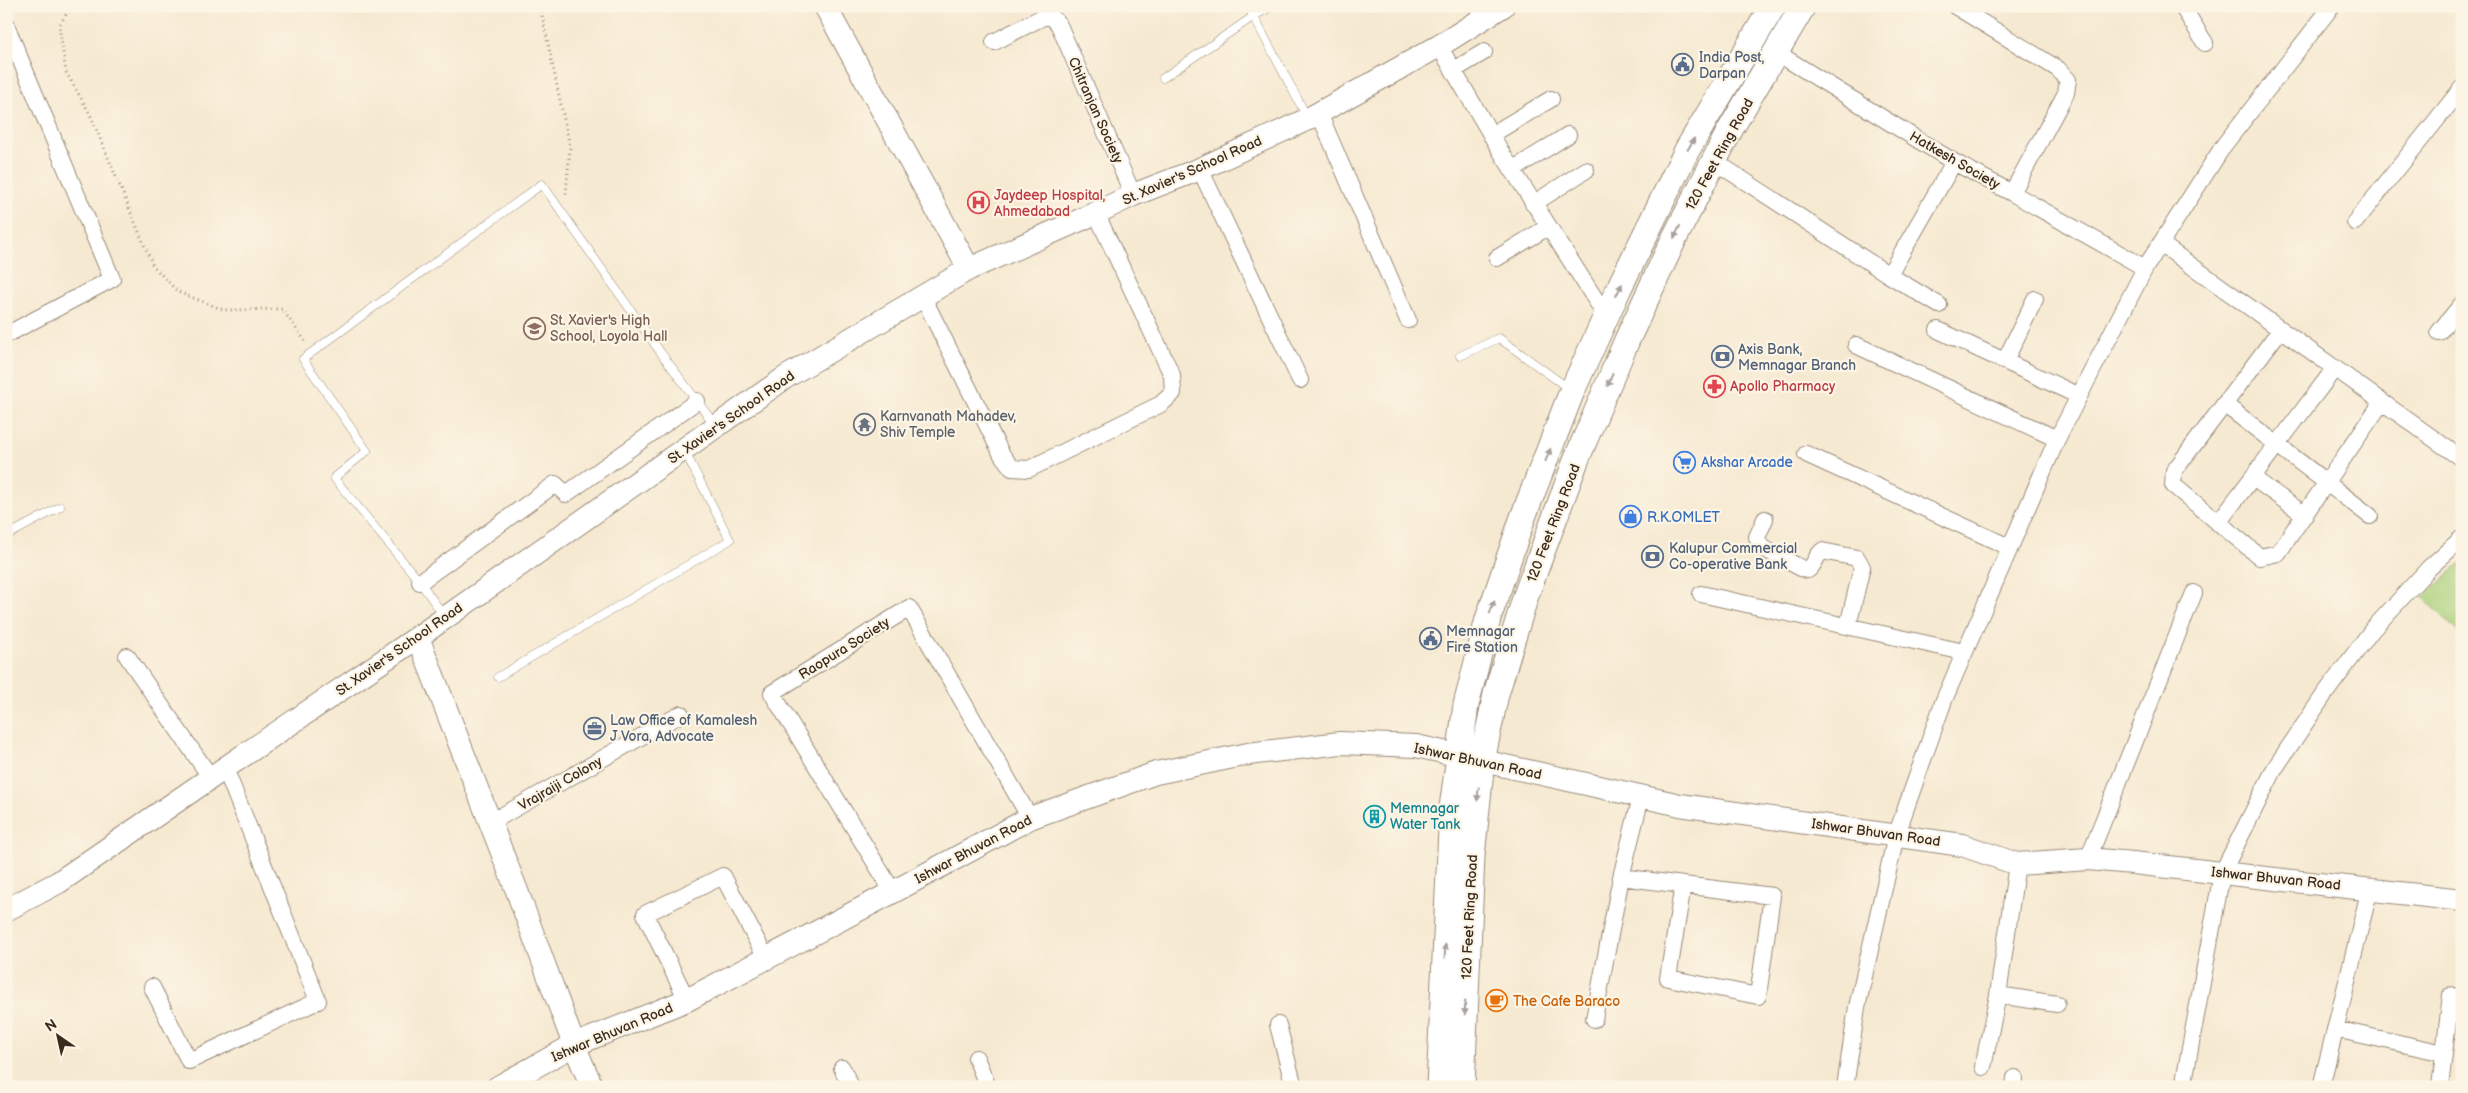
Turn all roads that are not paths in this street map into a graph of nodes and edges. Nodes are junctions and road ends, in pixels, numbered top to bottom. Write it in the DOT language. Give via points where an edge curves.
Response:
graph roads {
  1 [pos="825,6"];
  2 [pos="1248,6"];
  3 [pos="1272,6"];
  4 [pos="1503,6"];
  5 [pos="1773,6"];
  6 [pos="1803,6"];
  7 [pos="1955,6"];
  8 [pos="2182,6"];
  9 [pos="2332,6"];
  10 [pos="1254,16"];
  11 [pos="6,26"];
  12 [pos="994,42"];
  13 [pos="2205,43"];
  14 [pos="1439,46"];
  15 [pos="1484,52"];
  16 [pos="1777,53"];
  17 [pos="1454,70"];
  18 [pos="1162,78"];
  19 [pos="2462,88"];
  20 [pos="1551,98"];
  21 [pos="1314,116"];
  22 [pos="1491,135"];
  23 [pos="1568,135"];
  24 [pos="1714,161"];
  25 [pos="1954,162"];
  26 [pos="1200,169"];
  27 [pos="1512,170"];
  28 [pos="1586,170"];
  29 [pos="2012,193"];
  30 [pos="1133,195"];
  31 [pos="1533,204"];
  32 [pos="1096,213"];
  33 [pos="2355,222"];
  34 [pos="1548,227"];
  35 [pos="2161,244"];
  36 [pos="1497,258"];
  37 [pos="2145,268"];
  38 [pos="969,269"];
  39 [pos="1889,276"];
  40 [pos="923,297"];
  41 [pos="2035,299"];
  42 [pos="2462,304"];
  43 [pos="1939,305"];
  44 [pos="1606,316"];
  45 [pos="1408,320"];
  46 [pos="2281,329"];
  47 [pos="1938,330"];
  48 [pos="2439,332"];
  49 [pos="6,335"];
  50 [pos="1856,345"];
  51 [pos="1460,356"];
  52 [pos="2005,361"];
  53 [pos="2335,368"];
  54 [pos="1300,380"];
  55 [pos="1572,391"];
  56 [pos="2079,396"];
  57 [pos="697,400"];
  58 [pos="2382,402"];
  59 [pos="2224,404"];
  60 [pos="716,426"];
  61 [pos="2057,439"];
  62 [pos="2278,446"];
  63 [pos="684,449"];
  64 [pos="1806,454"];
  65 [pos="2462,459"];
  66 [pos="2253,478"];
  67 [pos="2326,484"];
  68 [pos="60,507"];
  69 [pos="2305,515"];
  70 [pos="2370,516"];
  71 [pos="1766,519"];
  72 [pos="2218,523"];
  73 [pos="6,536"];
  74 [pos="2462,538"];
  75 [pos="2009,547"];
  76 [pos="420,582"];
  77 [pos="2194,593"];
  78 [pos="1701,594"];
  79 [pos="445,618"];
  80 [pos="1848,626"];
  81 [pos="418,637"];
  82 [pos="1964,652"];
  83 [pos="127,656"];
  84 [pos="498,677"];
  85 [pos="681,714"];
  86 [pos="1470,759"];
  87 [pos="218,773"];
  88 [pos="1641,797"];
  89 [pos="1030,818"];
  90 [pos="491,822"];
  91 [pos="1896,836"];
  92 [pos="2088,859"];
  93 [pos="2017,864"];
  94 [pos="2222,873"];
  95 [pos="1622,877"];
  96 [pos="1683,885"];
  97 [pos="2370,888"];
  98 [pos="893,892"];
  99 [pos="2462,900"];
  100 [pos="6,910"];
  101 [pos="766,958"];
  102 [pos="152,987"];
  103 [pos="1998,995"];
  104 [pos="2451,995"];
  105 [pos="687,1000"];
  106 [pos="2057,1004"];
  107 [pos="1594,1019"];
  108 [pos="1278,1026"];
  109 [pos="2335,1029"];
  110 [pos="574,1046"];
  111 [pos="2444,1053"];
  112 [pos="976,1058"];
  113 [pos="1983,1067"];
  114 [pos="842,1068"];
  115 [pos="498,1087"];
  116 [pos="592,1087"];
  117 [pos="851,1087"];
  118 [pos="988,1087"];
  119 [pos="1294,1087"];
  120 [pos="1439,1087"];
  121 [pos="1462,1087"];
  122 [pos="1845,1087"];
  123 [pos="2183,1087"];
  124 [pos="2321,1087"];
  125 [pos="2440,1087"];
  1 -- 38 [label="street"];
  2 -- 10 [label="lane"];
  3 -- 10 [label="lane"];
  4 -- 14 [label="street, St. Xavier's School Road"];
  44 -- 5 [label="main road, 120 Feet Ring Road, one-way" via="1687,150"];
  6 -- 16 [label="main road, 120 Feet Ring Road"];
  7 -- 29 [label="street, Hatkesh Society" via="2058,69 2068,80 2066,93"];
  8 -- 13 [label="street"];
  9 -- 35 [label="street" via="2224,145"];
  10 -- 18 [label="lane"];
  10 -- 21 [label="lane"];
  11 -- 49 [label="street" via="112,279"];
  12 -- 30 [label="street, Chitranjan Society" via="1043,17 1052,17 1059,25"];
  14 -- 17 [label="street"];
  14 -- 21 [label="street, St. Xavier's School Road"];
  15 -- 17 [label="street"];
  16 -- 24 [label="main road, 120 Feet Ring Road"];
  16 -- 25 [label="street, Hatkesh Society"];
  17 -- 22 [label="street"];
  19 -- 33 [label="street"];
  20 -- 22 [label="street"];
  21 -- 26 [label="street, St. Xavier's School Road"];
  21 -- 45 [label="street"];
  22 -- 27 [label="street"];
  23 -- 27 [label="street"];
  24 -- 39 [label="street"];
  24 -- 86 [label="main road, 120 Feet Ring Road, one-way" via="1662,264 1578,458 1526,595 1496,694"];
  25 -- 29 [label="street, Hatkesh Society"];
  25 -- 39 [label="street"];
  26 -- 30 [label="street, St. Xavier's School Road"];
  26 -- 54 [label="street"];
  27 -- 31 [label="street"];
  28 -- 31 [label="street"];
  29 -- 37 [label="street"];
  30 -- 32 [label="street, St. Xavier's School Road"];
  31 -- 34 [label="street"];
  32 -- 38 [label="street, St. Xavier's School Road"];
  32 -- 40 [label="street" via="1172,375 1173,393 1162,404 1029,469 1012,468 1002,455"];
  34 -- 36 [label="street"];
  34 -- 44 [label="street"];
  35 -- 37 [label="street"];
  35 -- 46 [label="street"];
  37 -- 56 [label="street"];
  38 -- 40 [label="street, St. Xavier's School Road"];
  39 -- 43 [label="street"];
  40 -- 60 [label="street, St. Xavier's School Road" via="786,377"];
  41 -- 52 [label="street"];
  42 -- 48 [label="street"];
  44 -- 55 [label="main road, 120 Feet Ring Road"];
  46 -- 53 [label="street"];
  46 -- 59 [label="street"];
  47 -- 52 [label="street"];
  50 -- 61 [label="street"];
  51 -- 55 [label="lane" via="1499,338"];
  52 -- 56 [label="street"];
  53 -- 58 [label="street"];
  53 -- 62 [label="street"];
  86 -- 55 [label="main road, 120 Feet Ring Road, one-way" via="1466,705 1488,619"];
  56 -- 61 [label="street"];
  57 -- 60 [label="lane"];
  57 -- 76 [label="street" via="566,494 555,484"];
  57 -- 76 [label="lane" via="542,184 303,359 368,451 334,478"];
  58 -- 65 [label="street"];
  58 -- 67 [label="street"];
  59 -- 62 [label="street"];
  59 -- 72 [label="street" via="2174,471 2173,485"];
  60 -- 63 [label="street, St. Xavier's School Road"];
  61 -- 75 [label="street"];
  62 -- 66 [label="street"];
  62 -- 67 [label="street"];
  63 -- 79 [label="street, St. Xavier's School Road"];
  63 -- 84 [label="lane" via="730,540"];
  64 -- 75 [label="street"];
  66 -- 69 [label="street"];
  66 -- 72 [label="street"];
  67 -- 69 [label="street"];
  67 -- 70 [label="street"];
  68 -- 73 [label="lane"];
  69 -- 72 [label="street" via="2278,553 2260,557"];
  71 -- 80 [label="street" via="1757,537 1761,548 1801,568 1808,570 1813,567 1822,551 1857,558 1862,567"];
  74 -- 94 [label="street" via="2429,568 2372,630 2324,695 2275,768"];
  75 -- 82 [label="street"];
  76 -- 79 [label="lane"];
  77 -- 92 [label="street"];
  78 -- 80 [label="street"];
  79 -- 81 [label="street, St. Xavier's School Road"];
  80 -- 82 [label="street"];
  81 -- 87 [label="street, St. Xavier's School Road"];
  81 -- 90 [label="street"];
  82 -- 91 [label="street"];
  83 -- 87 [label="street"];
  85 -- 90 [label="street, Vrajraiji Colony"];
  86 -- 88 [label="street, Ishwar Bhuvan Road"];
  86 -- 89 [label="street, Ishwar Bhuvan Road" via="1416,746 1340,743 1248,754 1156,773"];
  120 -- 86 [label="main road, 120 Feet Ring Road, one-way" via="1450,846"];
  86 -- 121 [label="main road, 120 Feet Ring Road, one-way" via="1472,856"];
  87 -- 100 [label="street, St. Xavier's School Road" via="59,882"];
  87 -- 102 [label="street" via="318,1001 189,1061"];
  88 -- 91 [label="street, Ishwar Bhuvan Road"];
  88 -- 95 [label="street"];
  89 -- 98 [label="street, Ishwar Bhuvan Road"];
  89 -- 98 [label="street, Raopura Society" via="909,608 772,693"];
  90 -- 110 [label="street"];
  91 -- 93 [label="street, Ishwar Bhuvan Road" via="1962,845"];
  91 -- 122 [label="street" via="1857,1007"];
  92 -- 93 [label="street, Ishwar Bhuvan Road"];
  92 -- 94 [label="street, Ishwar Bhuvan Road"];
  93 -- 103 [label="street"];
  94 -- 97 [label="street, Ishwar Bhuvan Road"];
  94 -- 123 [label="street"];
  95 -- 96 [label="street"];
  95 -- 107 [label="street"];
  96 -- 96 [label="street" via="1772,896 1758,996 1668,978"];
  97 -- 99 [label="street, Ishwar Bhuvan Road"];
  97 -- 109 [label="street"];
  98 -- 101 [label="street, Ishwar Bhuvan Road"];
  101 -- 105 [label="street, Ishwar Bhuvan Road"];
  101 -- 105 [label="street" via="723,876 645,914"];
  103 -- 106 [label="street"];
  103 -- 113 [label="street"];
  104 -- 111 [label="street"];
  105 -- 110 [label="street, Ishwar Bhuvan Road"];
  108 -- 119 [label="street"];
  109 -- 111 [label="street"];
  109 -- 124 [label="street"];
  110 -- 115 [label="street, Ishwar Bhuvan Road"];
  110 -- 116 [label="street"];
  111 -- 125 [label="street"];
  112 -- 118 [label="street"];
  114 -- 117 [label="street"];
}
